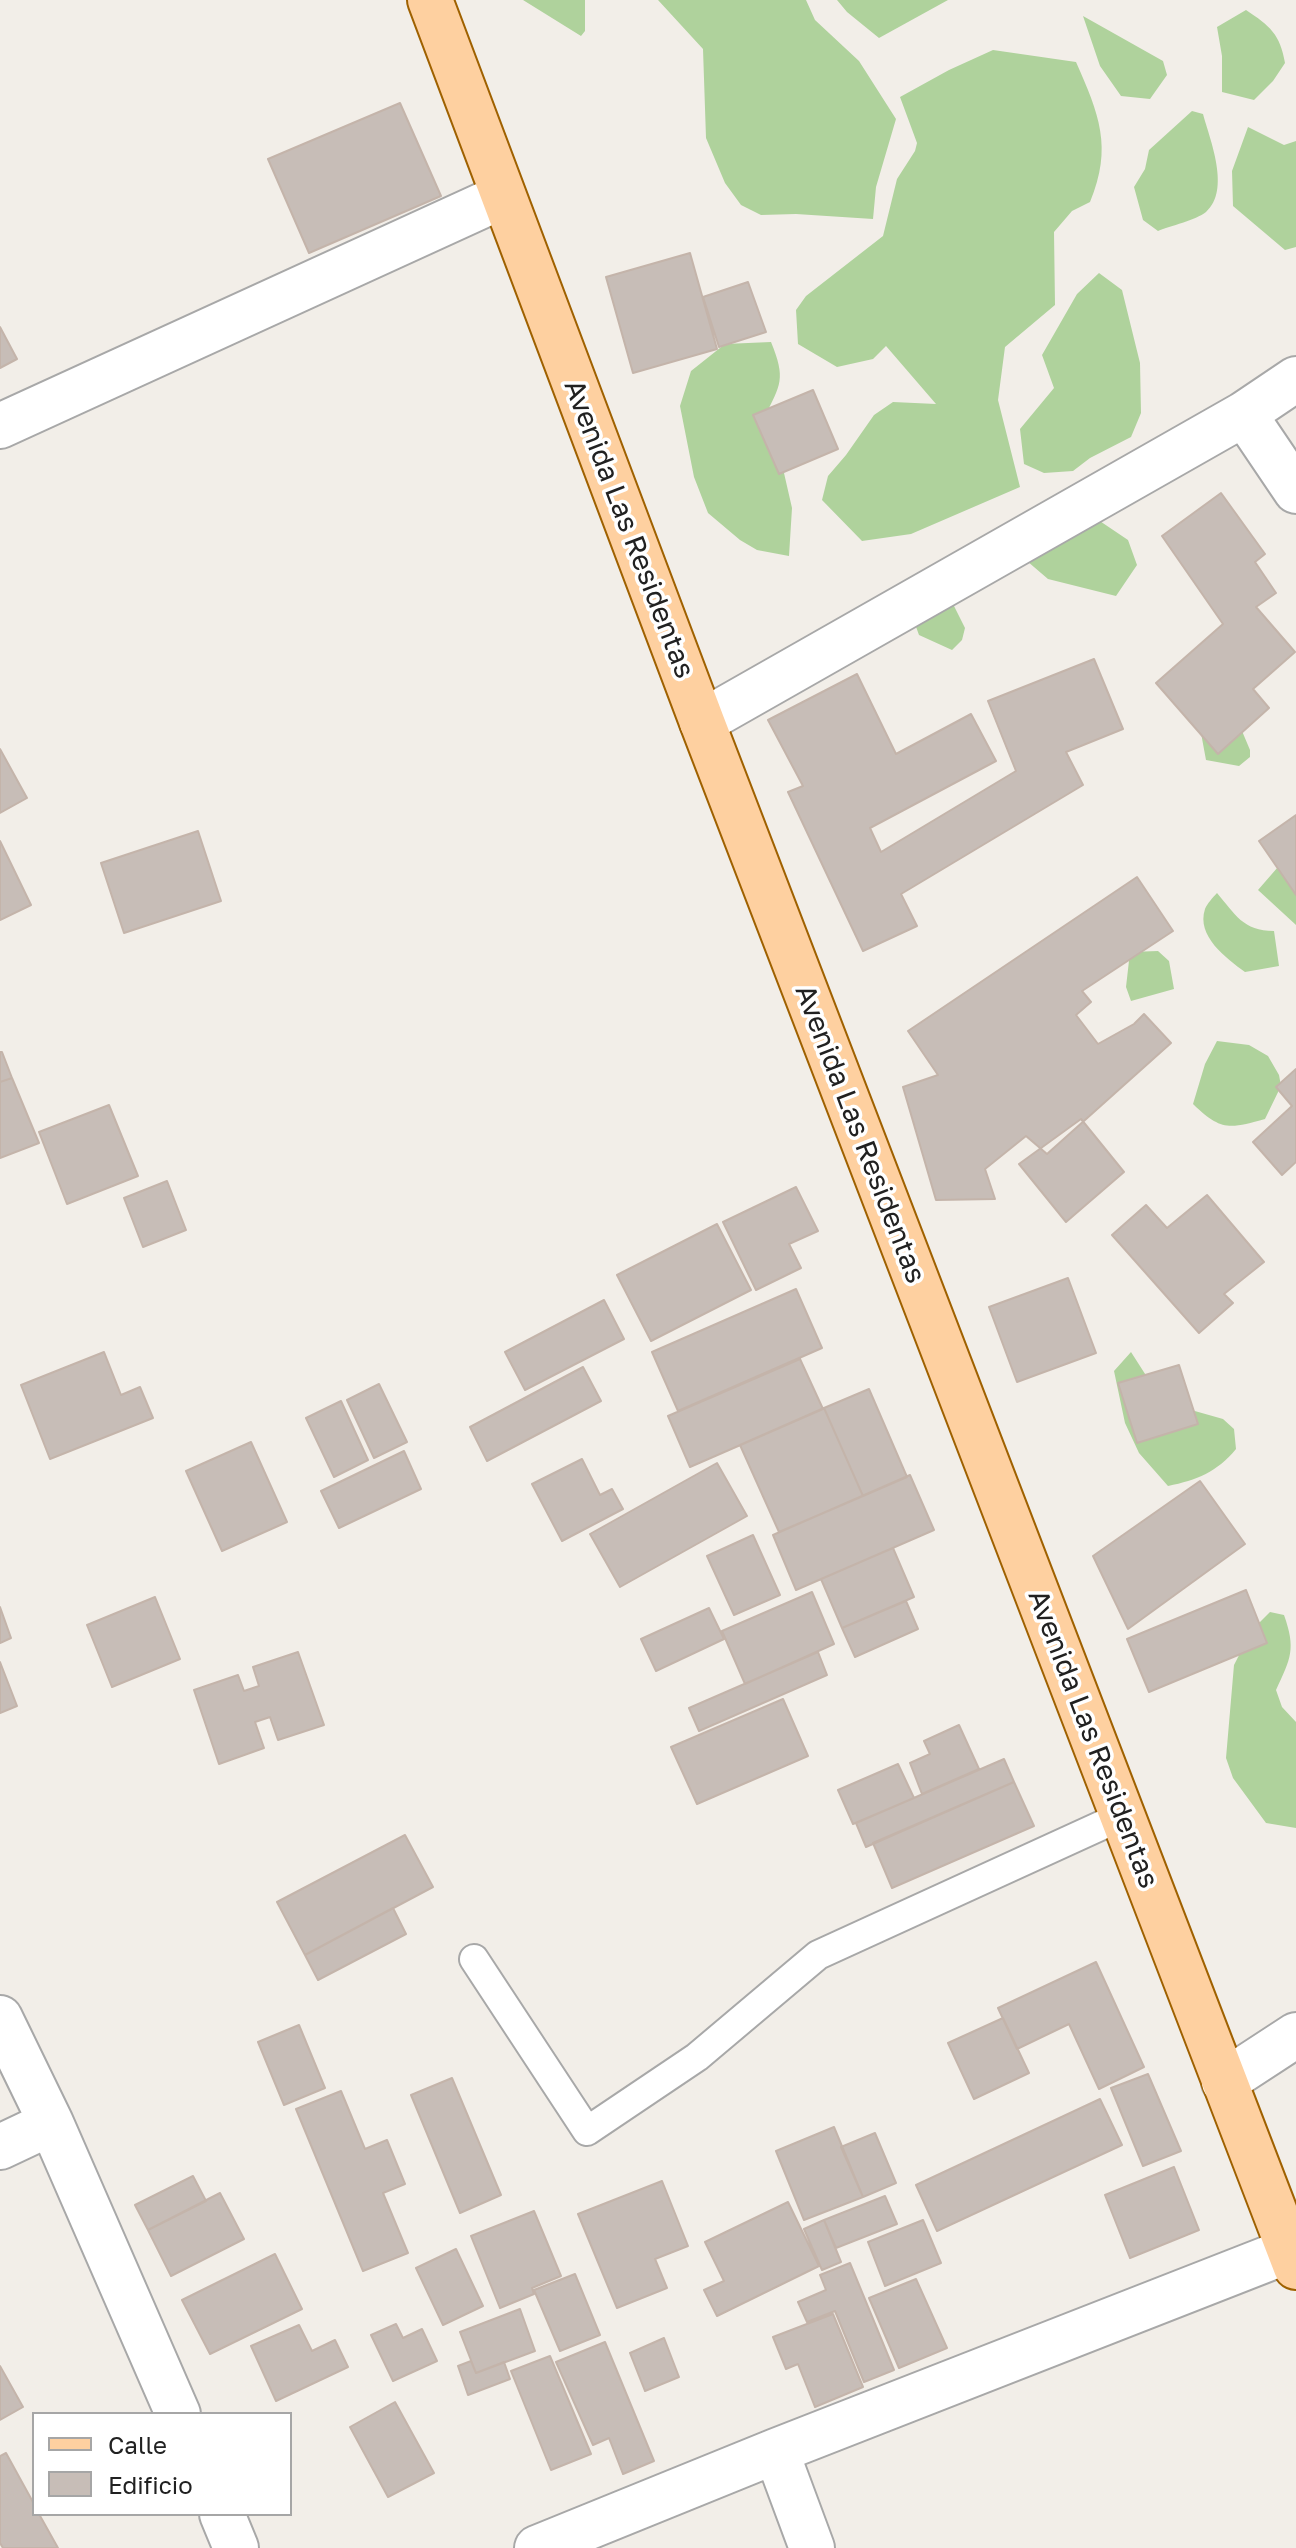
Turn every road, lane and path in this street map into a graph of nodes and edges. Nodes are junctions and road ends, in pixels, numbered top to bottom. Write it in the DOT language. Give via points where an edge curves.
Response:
graph roads {
  1 [pos="430,0"];
  2 [pos="503,196"];
  3 [pos="1296,379"];
  4 [pos="1244,414"];
  5 [pos="0,426"];
  6 [pos="1296,491"];
  7 [pos="702,722"];
  8 [pos="1122,1816"];
  9 [pos="474,1959"];
  10 [pos="0,2018"];
  11 [pos="1296,2035"];
  12 [pos="1224,2082"];
  13 [pos="51,2123"];
  14 [pos="0,2147"];
  15 [pos="1293,2259"];
  16 [pos="177,2412"];
  17 [pos="776,2451"];
  18 [pos="223,2516"];
  19 [pos="236,2548"];
  20 [pos="537,2548"];
  21 [pos="812,2548"];
  1 -- 2 [label="main road, Avenida Las Residentas"];
  2 -- 5 [label="street"];
  2 -- 7 [label="main road, Avenida Las Residentas"];
  3 -- 4 [label="street"];
  4 -- 6 [label="street"];
  4 -- 7 [label="street"];
  7 -- 8 [label="main road, Avenida Las Residentas"];
  8 -- 9 [label="lane" via="818,1955 697,2057 587,2131"];
  8 -- 12 [label="main road, Avenida Las Residentas"];
  10 -- 13 [label="street"];
  11 -- 12 [label="street"];
  12 -- 15 [label="main road, Avenida Las Residentas"];
  13 -- 14 [label="street"];
  13 -- 16 [label="street"];
  15 -- 17 [label="street"];
  17 -- 20 [label="street"];
  17 -- 21 [label="street"];
  18 -- 19 [label="street"];
}
